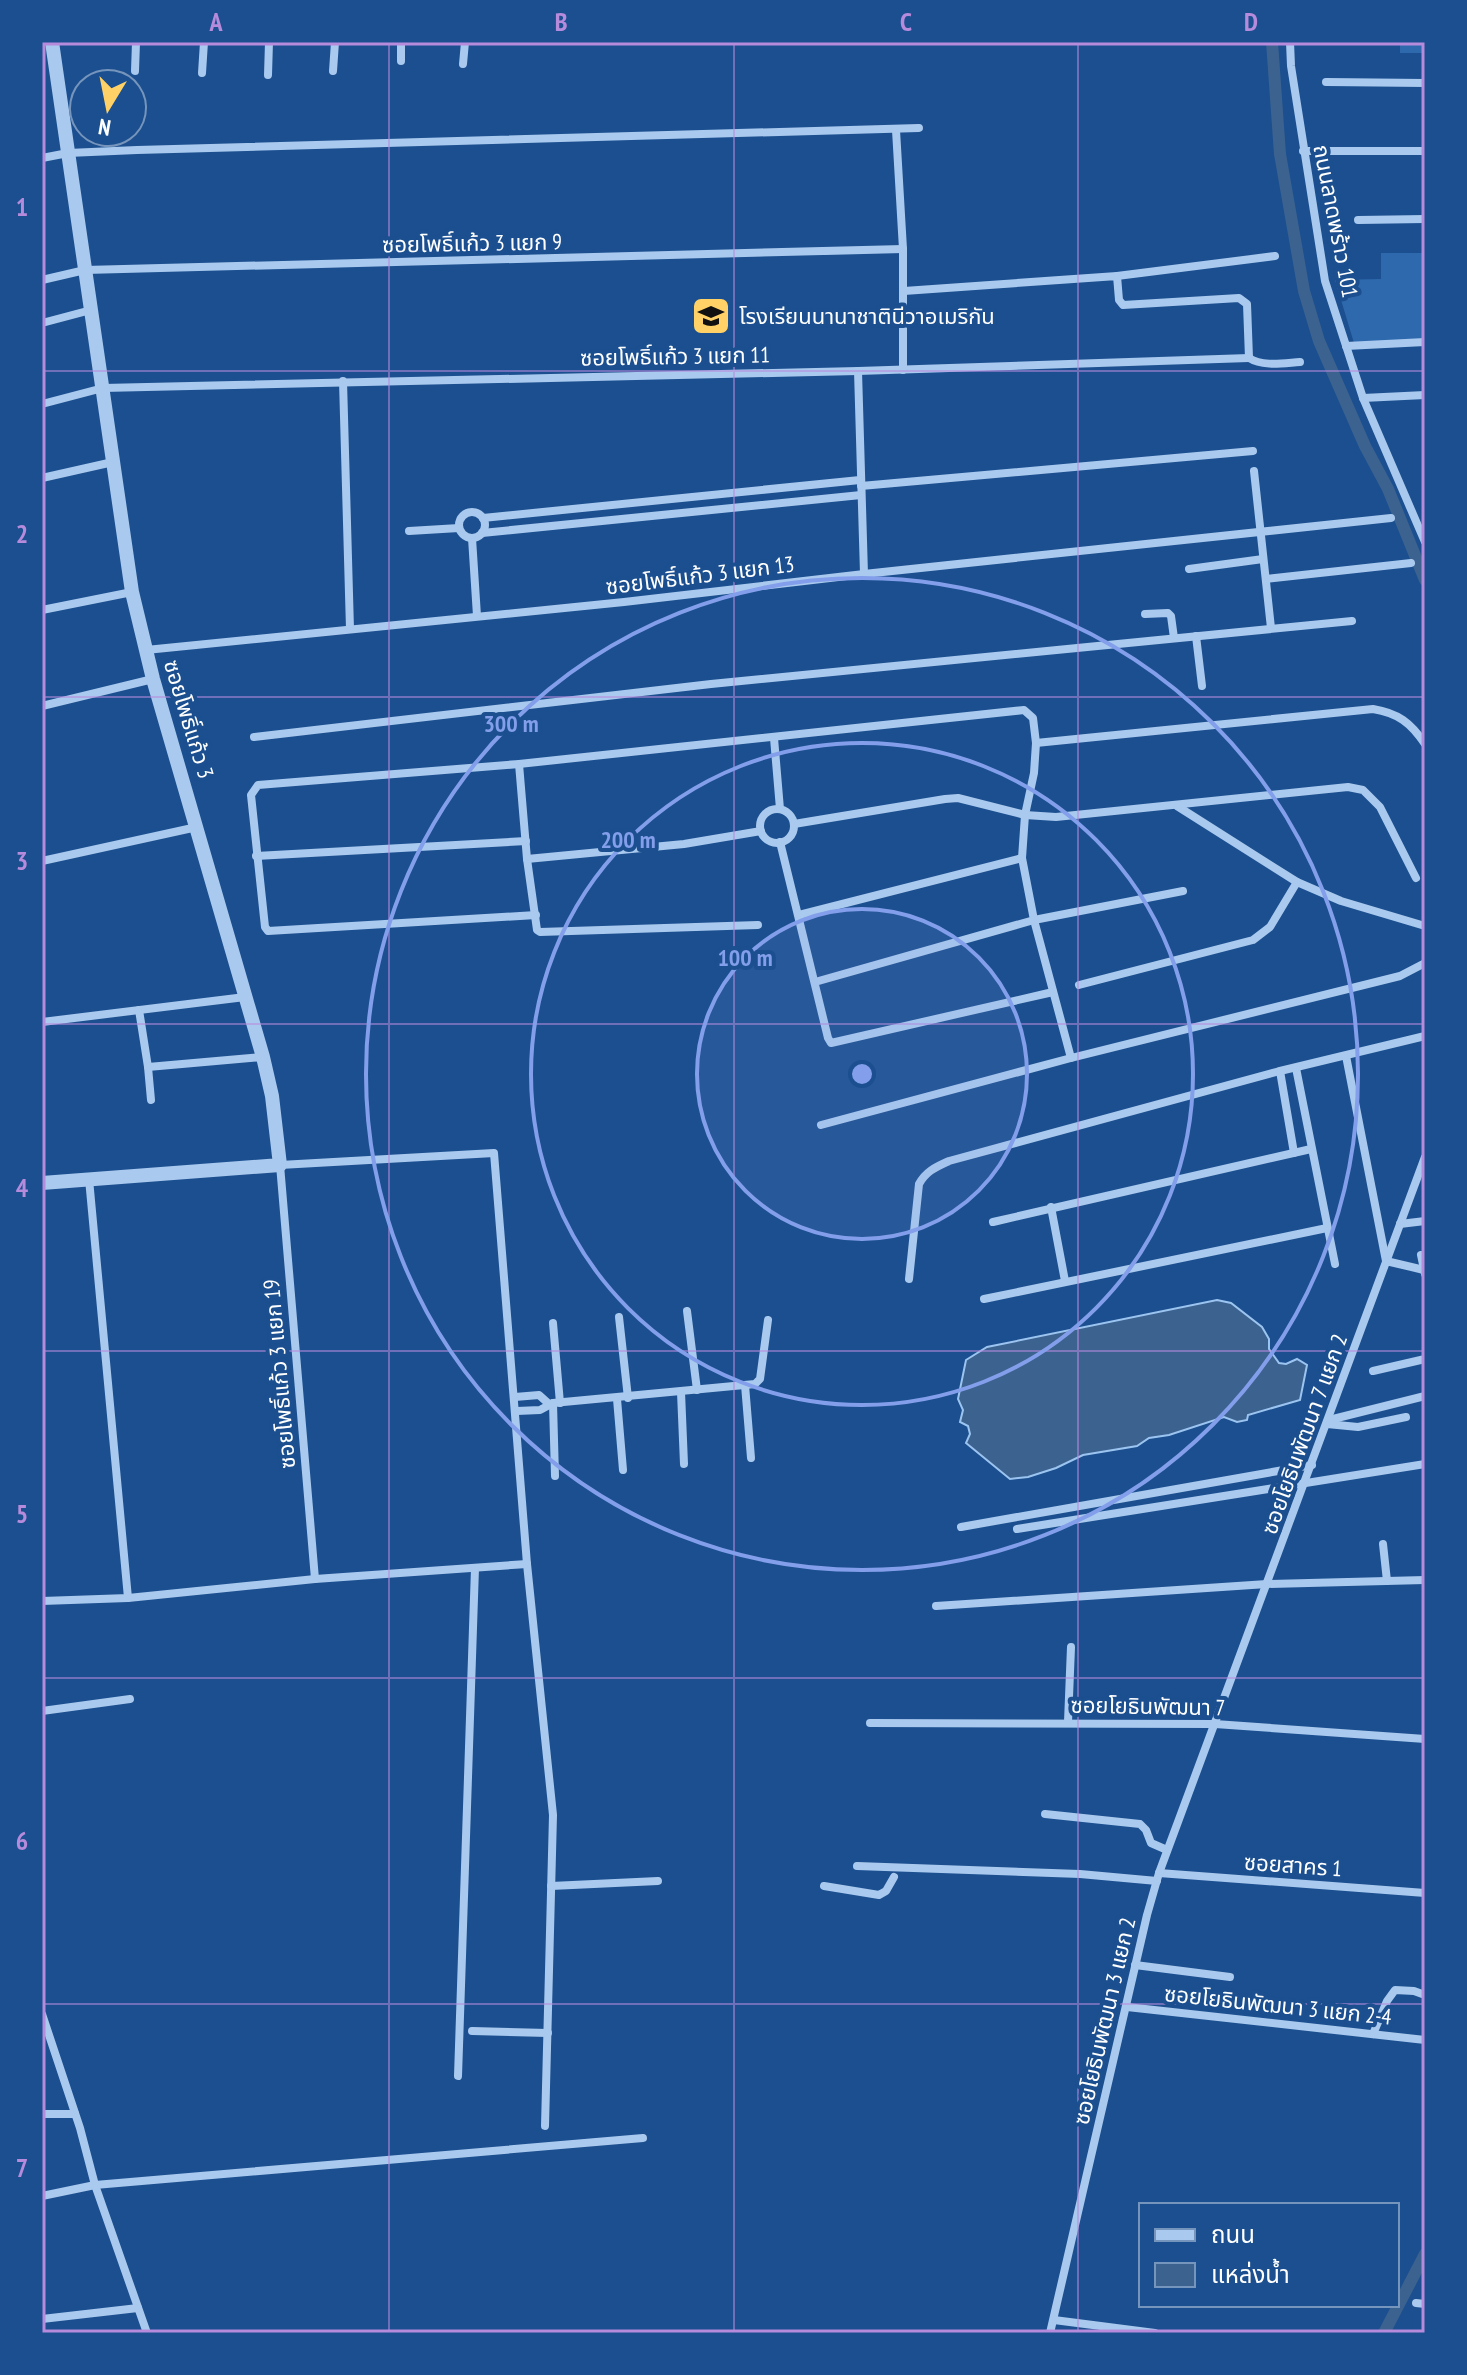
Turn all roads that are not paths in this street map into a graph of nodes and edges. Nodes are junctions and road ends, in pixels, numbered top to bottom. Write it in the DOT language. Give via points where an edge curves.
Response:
graph roads {
  1 [pos="52,42"];
  2 [pos="136,42"];
  3 [pos="204,42"];
  4 [pos="269,42"];
  5 [pos="335,42"];
  6 [pos="401,42"];
  7 [pos="465,42"];
  8 [pos="1290,42"];
  9 [pos="401,61"];
  10 [pos="463,64"];
  11 [pos="135,68"];
  12 [pos="333,71"];
  13 [pos="202,73"];
  14 [pos="268,75"];
  15 [pos="1326,82"];
  16 [pos="1425,83"];
  17 [pos="919,128"];
  18 [pos="896,130"];
  19 [pos="1303,151"];
  20 [pos="1425,151"];
  21 [pos="68,153"];
  22 [pos="42,158"];
  23 [pos="1425,219"];
  24 [pos="1358,220"];
  25 [pos="903,249"];
  26 [pos="1275,256"];
  27 [pos="85,270"];
  28 [pos="1117,276"];
  29 [pos="42,280"];
  30 [pos="904,291"];
  31 [pos="91,310"];
  32 [pos="42,323"];
  33 [pos="1425,342"];
  34 [pos="1346,346"];
  35 [pos="1249,358"];
  36 [pos="1300,362"];
  37 [pos="903,370"];
  38 [pos="858,371"];
  39 [pos="343,381"];
  40 [pos="103,388"];
  41 [pos="1425,395"];
  42 [pos="1363,398"];
  43 [pos="42,404"];
  44 [pos="1253,451"];
  45 [pos="113,462"];
  46 [pos="1254,471"];
  47 [pos="42,478"];
  48 [pos="842,482"];
  49 [pos="787,487"];
  50 [pos="860,487"];
  51 [pos="843,496"];
  52 [pos="788,502"];
  53 [pos="598,506"];
  54 [pos="483,518"];
  55 [pos="1391,518"];
  56 [pos="1421,519"];
  57 [pos="600,521"];
  58 [pos="459,528"];
  59 [pos="409,531"];
  60 [pos="1259,532"];
  61 [pos="482,533"];
  62 [pos="472,538"];
  63 [pos="1425,542"];
  64 [pos="1263,559"];
  65 [pos="1411,563"];
  66 [pos="1189,569"];
  67 [pos="864,574"];
  68 [pos="1266,579"];
  69 [pos="132,592"];
  70 [pos="42,610"];
  71 [pos="1145,614"];
  72 [pos="477,616"];
  73 [pos="1352,621"];
  74 [pos="1271,628"];
  75 [pos="350,629"];
  76 [pos="1196,636"];
  77 [pos="1174,638"];
  78 [pos="146,650"];
  79 [pos="153,679"];
  80 [pos="1202,686"];
  81 [pos="42,706"];
  82 [pos="254,737"];
  83 [pos="774,738"];
  84 [pos="1036,743"];
  85 [pos="1425,744"];
  86 [pos="519,764"];
  87 [pos="1176,805"];
  88 [pos="780,809"];
  89 [pos="1025,815"];
  90 [pos="794,824"];
  91 [pos="198,827"];
  92 [pos="761,831"];
  93 [pos="526,841"];
  94 [pos="780,842"];
  95 [pos="256,856"];
  96 [pos="1022,858"];
  97 [pos="527,859"];
  98 [pos="42,861"];
  99 [pos="1416,878"];
  100 [pos="1297,882"];
  101 [pos="1183,891"];
  102 [pos="536,915"];
  103 [pos="799,915"];
  104 [pos="1034,920"];
  105 [pos="758,925"];
  106 [pos="1425,926"];
  107 [pos="1425,963"];
  108 [pos="815,982"];
  109 [pos="1079,985"];
  110 [pos="1053,992"];
  111 [pos="245,997"];
  112 [pos="139,1010"];
  113 [pos="42,1022"];
  114 [pos="1425,1036"];
  115 [pos="1346,1056"];
  116 [pos="263,1057"];
  117 [pos="1071,1058"];
  118 [pos="148,1067"];
  119 [pos="1296,1068"];
  120 [pos="1280,1071"];
  121 [pos="151,1100"];
  122 [pos="821,1125"];
  123 [pos="1311,1149"];
  124 [pos="1294,1153"];
  125 [pos="1425,1157"];
  126 [pos="280,1165"];
  127 [pos="1421,1178"];
  128 [pos="89,1179"];
  129 [pos="42,1183"];
  130 [pos="1051,1207"];
  131 [pos="1425,1221"];
  132 [pos="993,1222"];
  133 [pos="1400,1224"];
  134 [pos="1327,1228"];
  135 [pos="1421,1255"];
  136 [pos="1386,1261"];
  137 [pos="1335,1264"];
  138 [pos="1425,1273"];
  139 [pos="909,1279"];
  140 [pos="1065,1281"];
  141 [pos="984,1299"];
  142 [pos="687,1311"];
  143 [pos="619,1317"];
  144 [pos="768,1320"];
  145 [pos="553,1323"];
  146 [pos="1425,1359"];
  147 [pos="1373,1371"];
  148 [pos="745,1385"];
  149 [pos="697,1390"];
  150 [pos="681,1392"];
  151 [pos="1425,1396"];
  152 [pos="515,1397"];
  153 [pos="628,1398"];
  154 [pos="617,1399"];
  155 [pos="554,1403"];
  156 [pos="517,1411"];
  157 [pos="1406,1417"];
  158 [pos="1328,1422"];
  159 [pos="751,1458"];
  160 [pos="684,1464"];
  161 [pos="1425,1464"];
  162 [pos="1312,1465"];
  163 [pos="623,1470"];
  164 [pos="555,1476"];
  165 [pos="1306,1481"];
  166 [pos="961,1527"];
  167 [pos="1017,1529"];
  168 [pos="1383,1544"];
  169 [pos="527,1564"];
  170 [pos="475,1568"];
  171 [pos="315,1579"];
  172 [pos="1425,1580"];
  173 [pos="1387,1581"];
  174 [pos="1267,1584"];
  175 [pos="128,1598"];
  176 [pos="42,1601"];
  177 [pos="936,1606"];
  178 [pos="1071,1647"];
  179 [pos="130,1699"];
  180 [pos="42,1711"];
  181 [pos="1068,1722"];
  182 [pos="870,1723"];
  183 [pos="1215,1724"];
  184 [pos="1424,1735"];
  185 [pos="1045,1814"];
  186 [pos="1167,1850"];
  187 [pos="857,1866"];
  188 [pos="894,1877"];
  189 [pos="1158,1877"];
  190 [pos="658,1881"];
  191 [pos="551,1886"];
  192 [pos="824,1886"];
  193 [pos="1425,1893"];
  194 [pos="1135,1965"];
  195 [pos="1230,1977"];
  196 [pos="1425,1995"];
  197 [pos="1127,2007"];
  198 [pos="42,2014"];
  199 [pos="472,2031"];
  200 [pos="548,2033"];
  201 [pos="1373,2034"];
  202 [pos="1425,2040"];
  203 [pos="458,2076"];
  204 [pos="42,2114"];
  205 [pos="75,2114"];
  206 [pos="545,2126"];
  207 [pos="643,2138"];
  208 [pos="95,2185"];
  209 [pos="42,2196"];
  210 [pos="138,2308"];
  211 [pos="42,2319"];
  212 [pos="1054,2320"];
  213 [pos="147,2333"];
  214 [pos="1050,2333"];
  215 [pos="1155,2333"];
  1 -- 21 [label="street, ซอยโพธิ์แก้ว 3"];
  2 -- 11 [label="street"];
  3 -- 13 [label="street"];
  4 -- 14 [label="street"];
  5 -- 12 [label="street"];
  6 -- 9 [label="street"];
  7 -- 10 [label="street"];
  8 -- 19 [label="street, ถนนลาดพร้าว 101"];
  15 -- 16 [label="street"];
  17 -- 18 [label="street"];
  18 -- 21 [label="street"];
  18 -- 25 [label="street"];
  19 -- 20 [label="street"];
  19 -- 34 [label="street, ถนนลาดพร้าว 101" via="1325,281"];
  21 -- 22 [label="street"];
  21 -- 27 [label="street, ซอยโพธิ์แก้ว 3"];
  23 -- 24 [label="street"];
  25 -- 27 [label="street, ซอยโพธิ์แก้ว 3 แยก 9"];
  25 -- 30 [label="street"];
  26 -- 28 [label="street"];
  27 -- 29 [label="street, ซอยโพธิ์แก้ว 3 แยก 9"];
  27 -- 31 [label="street, ซอยโพธิ์แก้ว 3"];
  28 -- 30 [label="street"];
  28 -- 35 [label="street" via="1123,305 1242,299 1247,304"];
  30 -- 37 [label="street"];
  31 -- 32 [label="street"];
  31 -- 40 [label="street, ซอยโพธิ์แก้ว 3"];
  33 -- 34 [label="street"];
  34 -- 42 [label="street, ถนนลาดพร้าว 101"];
  35 -- 36 [label="street, ซอยโพธิ์แก้ว 3 แยก 11" via="1266,364"];
  35 -- 37 [label="street, ซอยโพธิ์แก้ว 3 แยก 11"];
  37 -- 38 [label="street, ซอยโพธิ์แก้ว 3 แยก 11"];
  38 -- 39 [label="street, ซอยโพธิ์แก้ว 3 แยก 11"];
  38 -- 50 [label="street"];
  39 -- 40 [label="street, ซอยโพธิ์แก้ว 3 แยก 11"];
  39 -- 75 [label="street"];
  40 -- 43 [label="street, ซอยโพธิ์แก้ว 3 แยก 11"];
  40 -- 45 [label="street, ซอยโพธิ์แก้ว 3"];
  41 -- 42 [label="street"];
  42 -- 56 [label="street, ถนนลาดพร้าว 101"];
  44 -- 50 [label="street"];
  45 -- 47 [label="street"];
  45 -- 69 [label="street, ซอยโพธิ์แก้ว 3"];
  46 -- 60 [label="street"];
  48 -- 49 [label="street"];
  48 -- 50 [label="street"];
  48 -- 51 [label="street"];
  49 -- 52 [label="street"];
  49 -- 53 [label="street"];
  50 -- 51 [label="street"];
  50 -- 67 [label="street"];
  51 -- 52 [label="street"];
  52 -- 57 [label="street"];
  53 -- 54 [label="street"];
  53 -- 57 [label="street"];
  54 -- 58 [label="street" via="469,512"];
  54 -- 61 [label="street"];
  55 -- 60 [label="street, ซอยโพธิ์แก้ว 3 แยก 13"];
  56 -- 63 [label="street, ถนนลาดพร้าว 101"];
  57 -- 61 [label="street"];
  58 -- 59 [label="street"];
  58 -- 62 [label="street"];
  60 -- 64 [label="street"];
  60 -- 67 [label="street, ซอยโพธิ์แก้ว 3 แยก 13"];
  61 -- 62 [label="street"];
  62 -- 72 [label="street"];
  64 -- 66 [label="street"];
  64 -- 68 [label="street"];
  65 -- 68 [label="street"];
  67 -- 72 [label="street, ซอยโพธิ์แก้ว 3 แยก 13"];
  68 -- 74 [label="street"];
  69 -- 70 [label="street"];
  69 -- 78 [label="street, ซอยโพธิ์แก้ว 3"];
  71 -- 77 [label="street" via="1168,613"];
  72 -- 75 [label="street, ซอยโพธิ์แก้ว 3 แยก 13"];
  73 -- 74 [label="street"];
  74 -- 76 [label="street"];
  75 -- 78 [label="street, ซอยโพธิ์แก้ว 3 แยก 13"];
  76 -- 77 [label="street"];
  76 -- 80 [label="street"];
  77 -- 82 [label="street"];
  78 -- 79 [label="street, ซอยโพธิ์แก้ว 3"];
  79 -- 81 [label="street"];
  79 -- 91 [label="street, ซอยโพธิ์แก้ว 3"];
  83 -- 84 [label="street" via="1024,710 1033,718"];
  83 -- 86 [label="street"];
  83 -- 88 [label="street"];
  84 -- 85 [label="street" via="1373,709 1404,718"];
  84 -- 89 [label="street"];
  86 -- 93 [label="street"];
  86 -- 95 [label="street" via="258,785 251,795"];
  87 -- 89 [label="street" via="1056,817"];
  87 -- 99 [label="street" via="1331,788 1363,790 1380,807"];
  87 -- 100 [label="street"];
  88 -- 90 [label="street"];
  88 -- 92 [label="street" via="766,813"];
  89 -- 90 [label="street" via="958,798"];
  89 -- 96 [label="street"];
  90 -- 94 [label="street" via="791,836"];
  91 -- 98 [label="street"];
  91 -- 111 [label="street, ซอยโพธิ์แก้ว 3"];
  92 -- 94 [label="street"];
  92 -- 97 [label="street"];
  93 -- 95 [label="street"];
  93 -- 97 [label="street"];
  94 -- 103 [label="street"];
  95 -- 102 [label="street" via="268,931"];
  96 -- 103 [label="street"];
  96 -- 104 [label="street"];
  97 -- 102 [label="street"];
  100 -- 106 [label="street"];
  100 -- 109 [label="street" via="1270,927 1253,940"];
  101 -- 104 [label="street"];
  102 -- 105 [label="street" via="537,930 544,932"];
  103 -- 108 [label="street"];
  104 -- 108 [label="street"];
  104 -- 110 [label="street"];
  107 -- 117 [label="street" via="1400,976"];
  108 -- 110 [label="street" via="828,1038 834,1043"];
  110 -- 117 [label="street"];
  111 -- 112 [label="street"];
  111 -- 116 [label="street, ซอยโพธิ์แก้ว 3"];
  112 -- 113 [label="street"];
  112 -- 118 [label="street"];
  114 -- 115 [label="street"];
  115 -- 119 [label="street"];
  115 -- 136 [label="street"];
  116 -- 118 [label="street"];
  116 -- 126 [label="street, ซอยโพธิ์แก้ว 3"];
  117 -- 122 [label="street"];
  118 -- 121 [label="street"];
  119 -- 120 [label="street"];
  119 -- 123 [label="street"];
  120 -- 124 [label="street"];
  120 -- 139 [label="street" via="932,1168 919,1184"];
  123 -- 124 [label="street"];
  123 -- 134 [label="street"];
  124 -- 130 [label="street"];
  125 -- 127 [label="street, ซอยโยธินพัฒนา 7 แยก 2"];
  126 -- 128 [label="street"];
  126 -- 152 [label="street" via="494,1153"];
  126 -- 171 [label="street, ซอยโพธิ์แก้ว 3 แยก 19"];
  127 -- 133 [label="street, ซอยโยธินพัฒนา 7 แยก 2"];
  128 -- 129 [label="street"];
  128 -- 175 [label="street"];
  130 -- 132 [label="street"];
  130 -- 140 [label="street"];
  131 -- 133 [label="street"];
  133 -- 136 [label="street, ซอยโยธินพัฒนา 7 แยก 2"];
  134 -- 137 [label="street"];
  134 -- 140 [label="street"];
  135 -- 138 [label="street"];
  136 -- 138 [label="street"];
  136 -- 158 [label="street, ซอยโยธินพัฒนา 7 แยก 2"];
  140 -- 141 [label="street"];
  142 -- 149 [label="street"];
  143 -- 153 [label="street"];
  144 -- 148 [label="street" via="760,1379"];
  145 -- 155 [label="street"];
  146 -- 147 [label="street"];
  148 -- 149 [label="street"];
  148 -- 159 [label="street"];
  149 -- 150 [label="street"];
  150 -- 153 [label="street"];
  150 -- 160 [label="street"];
  151 -- 158 [label="street"];
  152 -- 155 [label="street" via="539,1395"];
  152 -- 156 [label="street"];
  153 -- 154 [label="street"];
  154 -- 155 [label="street"];
  154 -- 163 [label="street"];
  155 -- 156 [label="street"];
  155 -- 164 [label="street"];
  156 -- 169 [label="street"];
  157 -- 158 [label="street" via="1358,1427"];
  158 -- 162 [label="street, ซอยโยธินพัฒนา 7 แยก 2"];
  161 -- 165 [label="street"];
  162 -- 165 [label="street, ซอยโยธินพัฒนา 7 แยก 2"];
  162 -- 166 [label="street"];
  165 -- 167 [label="street"];
  165 -- 174 [label="street, ซอยโยธินพัฒนา 7 แยก 2"];
  168 -- 173 [label="street"];
  169 -- 170 [label="street"];
  169 -- 191 [label="street" via="553,1815"];
  170 -- 171 [label="street"];
  170 -- 203 [label="street"];
  171 -- 175 [label="street"];
  172 -- 173 [label="street"];
  173 -- 174 [label="street"];
  174 -- 177 [label="street"];
  174 -- 183 [label="street, ซอยโยธินพัฒนา 7 แยก 2"];
  175 -- 176 [label="street"];
  178 -- 181 [label="street"];
  179 -- 180 [label="street"];
  181 -- 182 [label="street, ซอยโยธินพัฒนา 7"];
  181 -- 183 [label="street, ซอยโยธินพัฒนา 7"];
  183 -- 184 [label="street, ซอยโยธินพัฒนา 7"];
  183 -- 186 [label="street, ซอยโยธินพัฒนา 3 แยก 2"];
  185 -- 186 [label="street" via="1140,1824 1151,1843"];
  186 -- 189 [label="street, ซอยโยธินพัฒนา 3 แยก 2"];
  187 -- 189 [label="street, ซอยสาคร 1"];
  188 -- 192 [label="street" via="879,1895"];
  189 -- 193 [label="street, ซอยสาคร 1"];
  189 -- 194 [label="street, ซอยโยธินพัฒนา 3 แยก 2"];
  190 -- 191 [label="street"];
  191 -- 200 [label="street"];
  194 -- 195 [label="street"];
  194 -- 197 [label="street, ซอยโยธินพัฒนา 3 แยก 2"];
  196 -- 201 [label="street" via="1395,1990"];
  197 -- 201 [label="street, ซอยโยธินพัฒนา 3 แยก 2-4"];
  197 -- 212 [label="street, ซอยโยธินพัฒนา 3 แยก 2"];
  198 -- 205 [label="street"];
  199 -- 200 [label="street"];
  200 -- 206 [label="street"];
  201 -- 202 [label="street, ซอยโยธินพัฒนา 3 แยก 2-4"];
  204 -- 205 [label="street"];
  205 -- 208 [label="street"];
  207 -- 208 [label="street"];
  208 -- 209 [label="street"];
  208 -- 210 [label="street"];
  210 -- 211 [label="street"];
  210 -- 213 [label="street"];
  212 -- 214 [label="street, ซอยโยธินพัฒนา 3 แยก 2"];
  212 -- 215 [label="street"];
}
